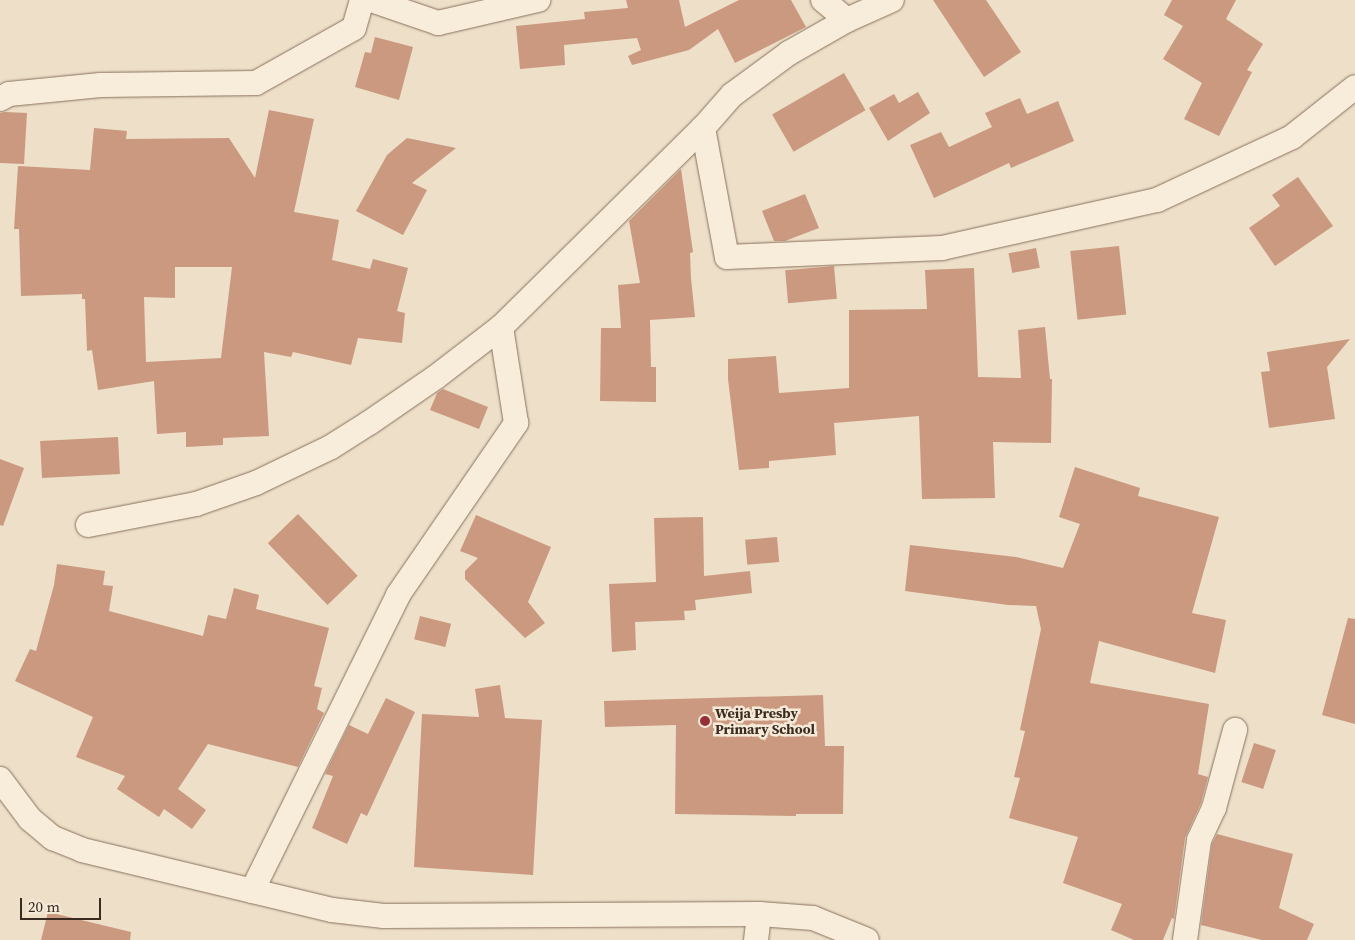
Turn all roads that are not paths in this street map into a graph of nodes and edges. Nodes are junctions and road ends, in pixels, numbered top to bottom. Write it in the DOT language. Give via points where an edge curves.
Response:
graph roads {
  1 [pos="362,0"];
  2 [pos="371,0"];
  3 [pos="538,0"];
  4 [pos="823,0"];
  5 [pos="892,0"];
  6 [pos="847,20"];
  7 [pos="1355,87"];
  8 [pos="0,99"];
  9 [pos="703,128"];
  10 [pos="501,327"];
  11 [pos="88,525"];
  12 [pos="1236,730"];
  13 [pos="0,778"];
  14 [pos="252,891"];
  15 [pos="759,914"];
  16 [pos="756,940"];
  17 [pos="867,940"];
  18 [pos="1185,940"];
  1 -- 8 [label="street" via="354,28 256,83 101,85 9,94"];
  2 -- 3 [label="street" via="438,24"];
  4 -- 6 [label="street"];
  5 -- 6 [label="street"];
  6 -- 9 [label="street" via="789,53 732,95"];
  7 -- 9 [label="street" via="1292,137 1157,200 942,248 727,257"];
  9 -- 10 [label="street"];
  10 -- 11 [label="street" via="369,423 256,483 196,504"];
  10 -- 14 [label="street" via="516,423 398,595"];
  12 -- 18 [label="street" via="1214,808 1199,840"];
  13 -- 14 [label="street" via="30,819 53,838 82,850"];
  14 -- 15 [label="street" via="332,910 384,916"];
  15 -- 16 [label="street"];
  15 -- 17 [label="street" via="813,918"];
}
